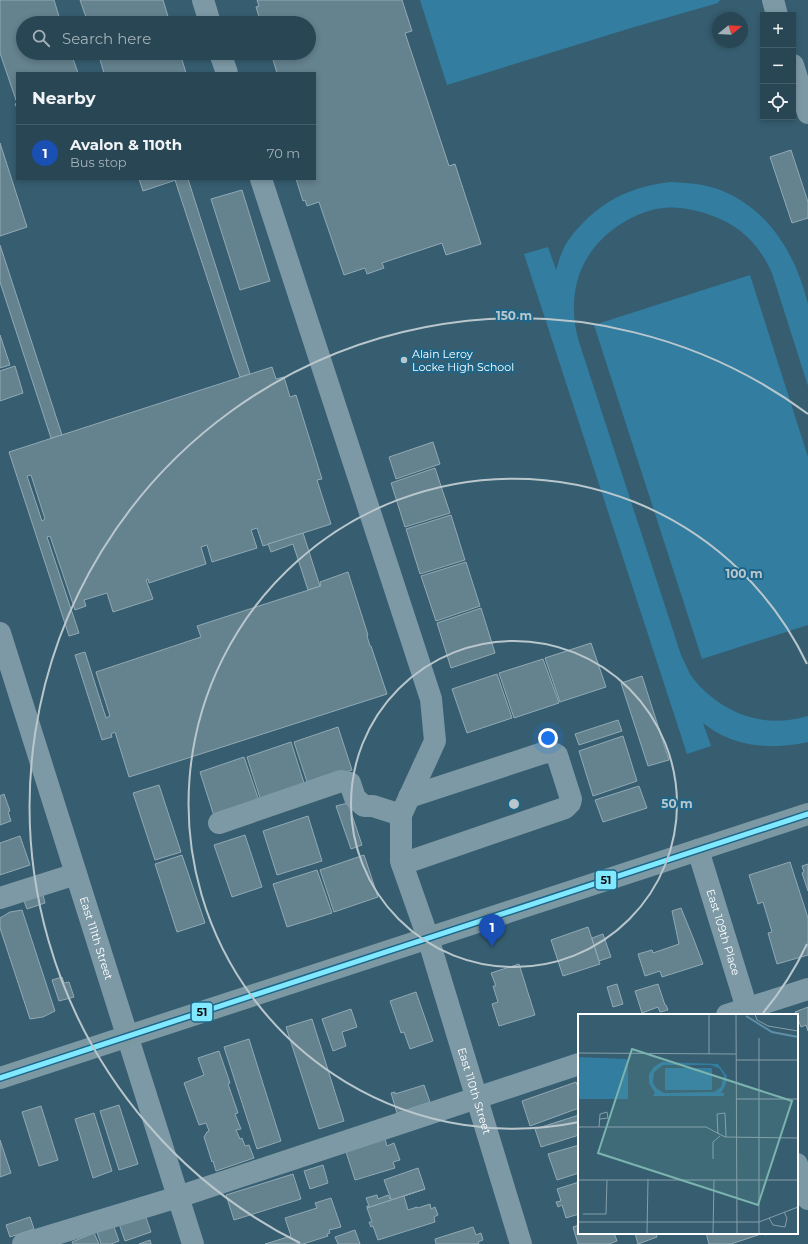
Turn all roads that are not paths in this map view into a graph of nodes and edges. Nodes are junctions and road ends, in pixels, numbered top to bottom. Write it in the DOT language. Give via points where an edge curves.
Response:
graph roads {
  1 [pos="203,0"];
  2 [pos="773,0"];
  3 [pos="776,12"];
  4 [pos="208,16"];
  5 [pos="222,60"];
  6 [pos="227,72"];
  7 [pos="796,75"];
  8 [pos="808,113"];
  9 [pos="261,180"];
  10 [pos="0,633"];
  11 [pos="405,806"];
  12 [pos="808,814"];
  13 [pos="219,822"];
  14 [pos="698,850"];
  15 [pos="402,864"];
  16 [pos="76,874"];
  17 [pos="0,898"];
  18 [pos="428,938"];
  19 [pos="808,989"];
  20 [pos="748,1012"];
  21 [pos="734,1014"];
  22 [pos="128,1036"];
  23 [pos="578,1064"];
  24 [pos="0,1078"];
  25 [pos="476,1098"];
  26 [pos="798,1167"];
  27 [pos="178,1197"];
  28 [pos="808,1199"];
  29 [pos="23,1244"];
  30 [pos="193,1244"];
  31 [pos="522,1244"];
  1 -- 4 [label="street"];
  2 -- 3 [label="street"];
  5 -- 6 [label="street"];
  7 -- 8 [label="street"];
  9 -- 11 [label="street" via="431,699 435,740"];
  10 -- 16 [label="street, East 111th Street"];
  11 -- 13 [label="street" via="364,806 355,798 350,783 341,781"];
  11 -- 15 [label="street, East 110th Street"];
  11 -- 15 [label="street" via="546,752 557,755 571,799 565,808"];
  12 -- 14 [label="main road"];
  14 -- 18 [label="main road"];
  14 -- 20 [label="street, East 109th Place"];
  15 -- 18 [label="street, East 110th Street"];
  16 -- 17 [label="street"];
  16 -- 22 [label="street, East 111th Street"];
  18 -- 22 [label="main road"];
  18 -- 25 [label="street, East 110th Street"];
  19 -- 20 [label="street"];
  20 -- 21 [label="street"];
  22 -- 24 [label="main road"];
  22 -- 27 [label="street, East 111th Street"];
  23 -- 25 [label="street"];
  25 -- 27 [label="street"];
  25 -- 31 [label="street, East 110th Street"];
  26 -- 28 [label="street"];
  27 -- 29 [label="street"];
  27 -- 30 [label="street, East 111th Street"];
}
